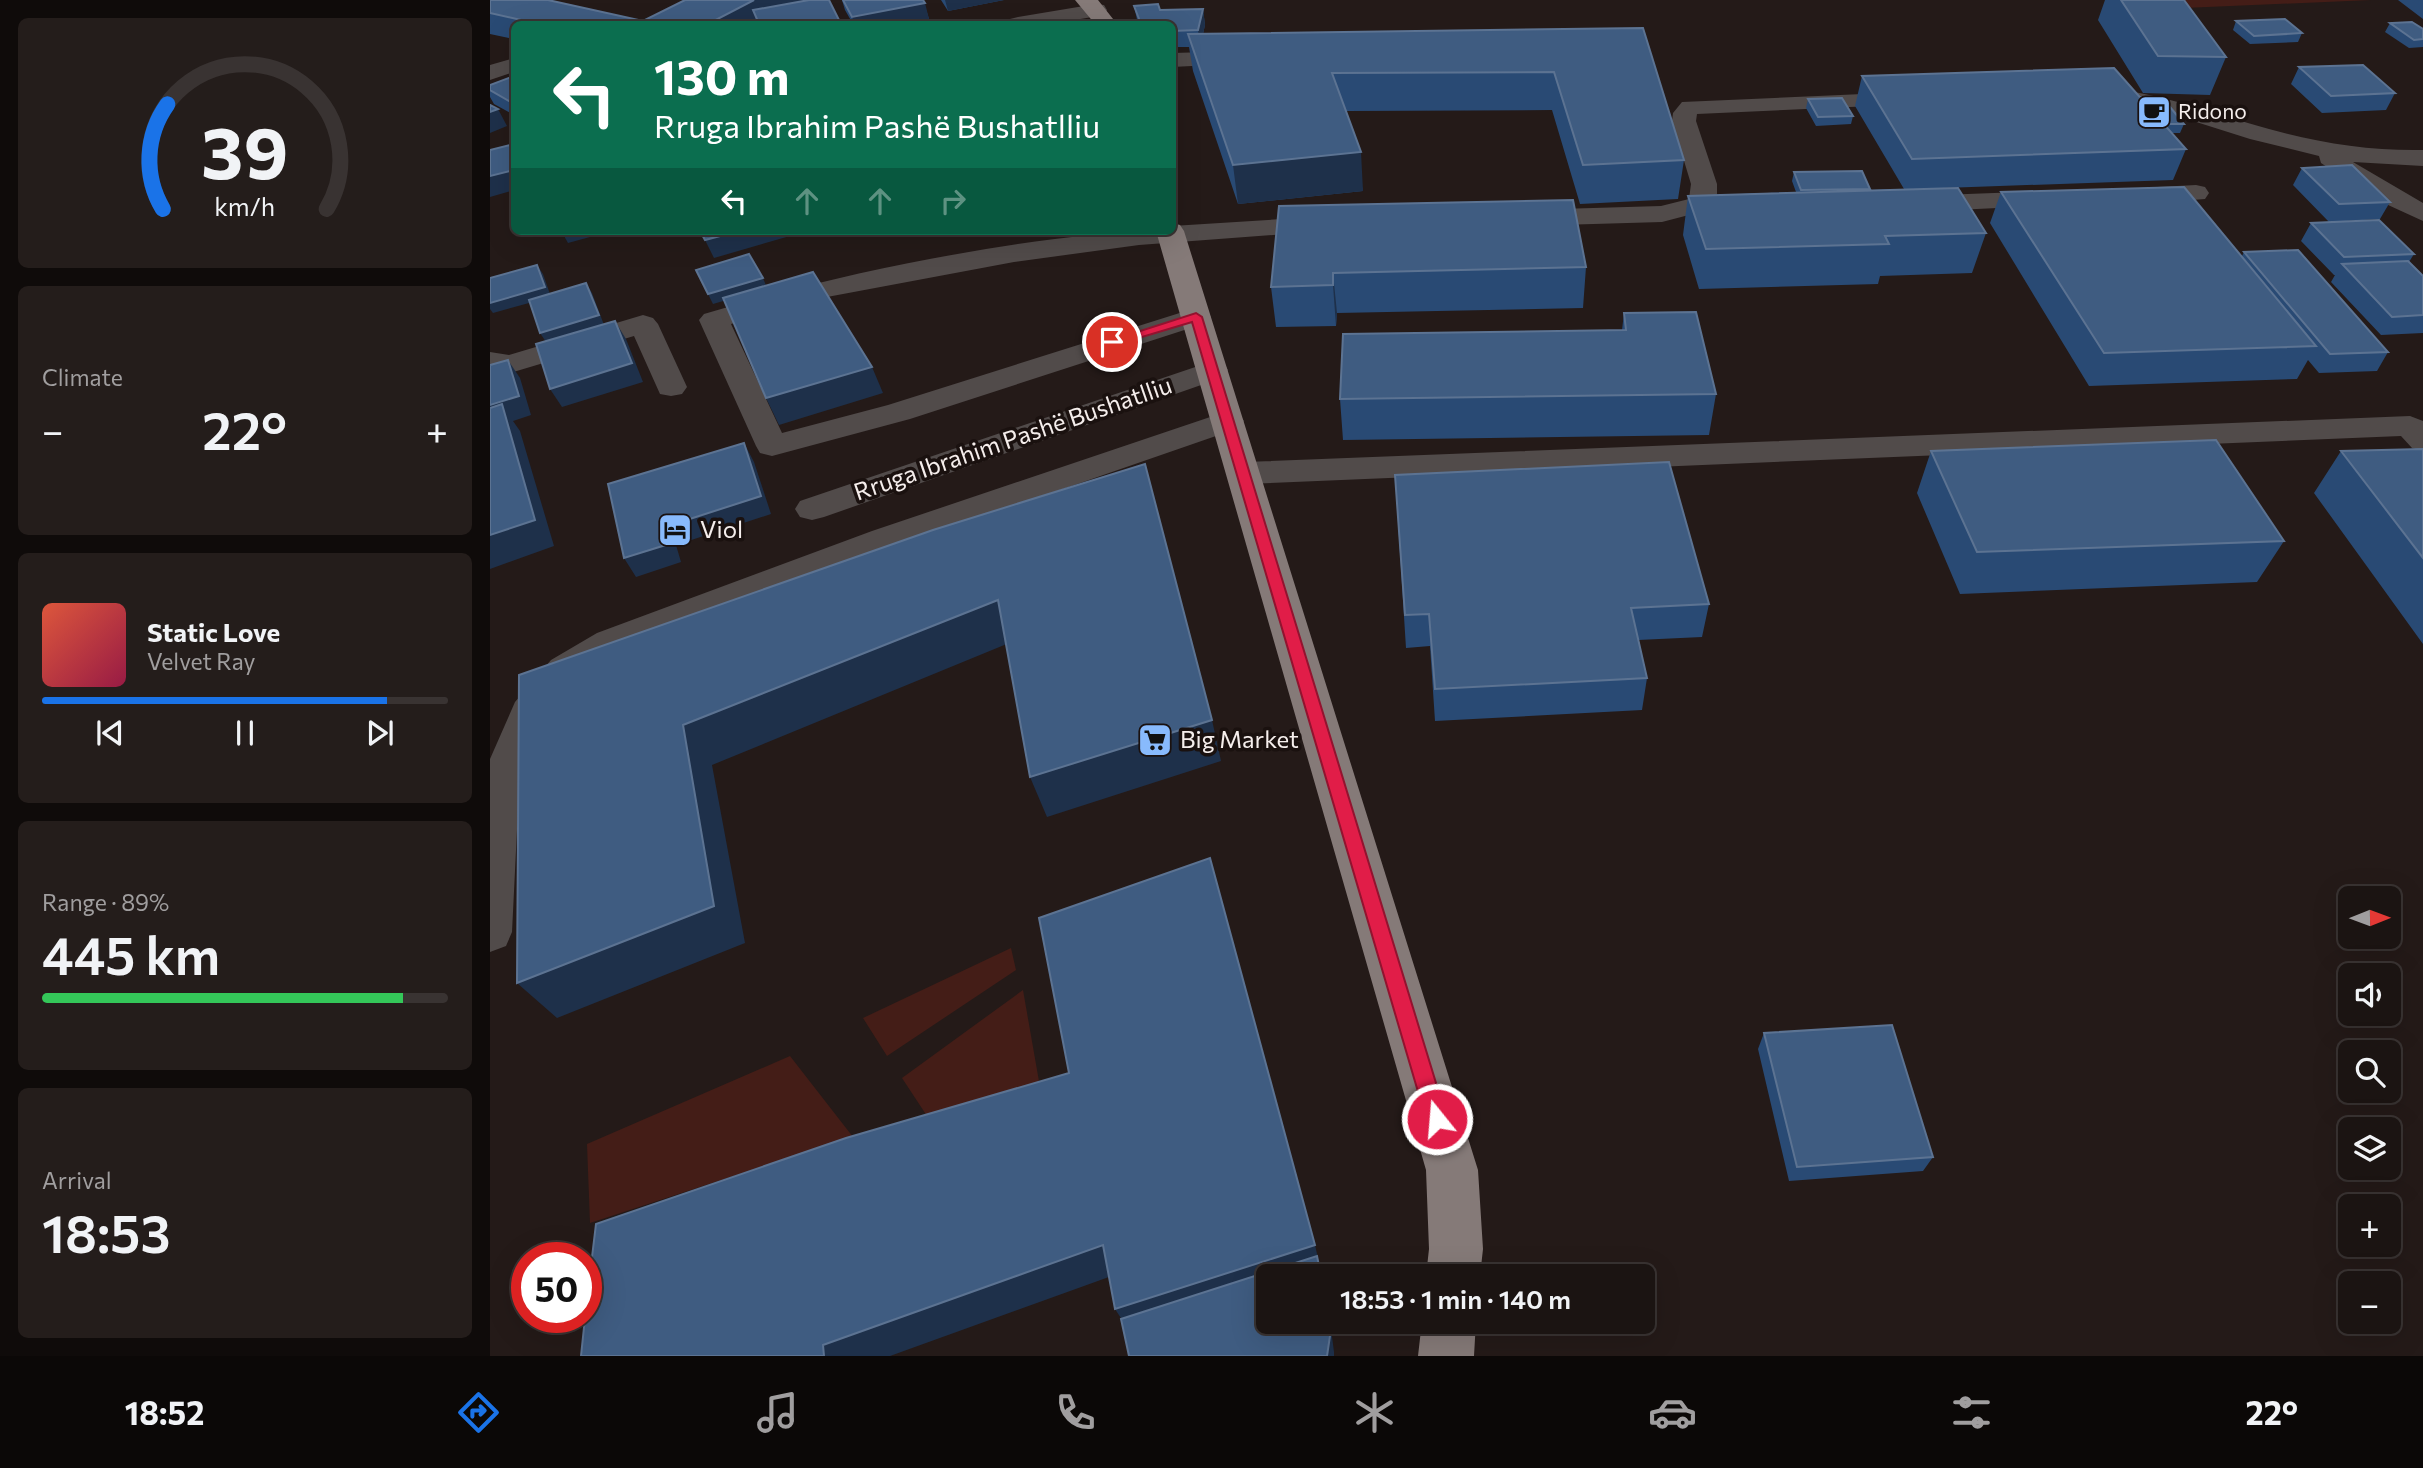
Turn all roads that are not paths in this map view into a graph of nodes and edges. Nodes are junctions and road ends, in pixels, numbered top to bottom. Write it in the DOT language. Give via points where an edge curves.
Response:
graph roads {
  1 [pos="1096,11"];
  2 [pos="1036,21"];
  3 [pos="490,50"];
  4 [pos="511,55"];
  5 [pos="1268,58"];
  6 [pos="1176,60"];
  7 [pos="511,66"];
  8 [pos="490,73"];
  9 [pos="2065,94"];
  10 [pos="1926,98"];
  11 [pos="2314,148"];
  12 [pos="2423,158"];
  13 [pos="2196,193"];
  14 [pos="2114,197"];
  15 [pos="2073,198"];
  16 [pos="1894,205"];
  17 [pos="1681,210"];
  18 [pos="1717,211"];
  19 [pos="2423,212"];
  20 [pos="1501,219"];
  21 [pos="1349,223"];
  22 [pos="1176,232"];
  23 [pos="1150,235"];
  24 [pos="1172,235"];
  25 [pos="1196,317"];
  26 [pos="490,361"];
  27 [pos="1213,370"];
  28 [pos="671,387"];
  29 [pos="1228,421"];
  30 [pos="2417,433"];
  31 [pos="1245,473"];
  32 [pos="813,509"];
  33 [pos="490,932"];
  34 [pos="1454,1264"];
  35 [pos="1448,1334"];
  36 [pos="1446,1356"];
  1 -- 2 [label="street"];
  3 -- 4 [label="street"];
  5 -- 6 [label="street"];
  7 -- 8 [label="street"];
  9 -- 11 [label="street" via="2121,93 2149,98"];
  10 -- 17 [label="street" via="1690,107 1684,121 1704,194 1699,204"];
  11 -- 12 [label="street" via="2374,158"];
  11 -- 19 [label="street"];
  13 -- 14 [label="street"];
  15 -- 16 [label="street"];
  17 -- 18 [label="street"];
  17 -- 20 [label="street"];
  21 -- 22 [label="street"];
  23 -- 25 [label="street" via="897,274 714,320 772,446 899,412"];
  24 -- 25 [label="main road"];
  25 -- 27 [label="main road"];
  26 -- 28 [label="street" via="510,364 643,324"];
  27 -- 29 [label="main road"];
  27 -- 32 [label="street, Rruga Ibrahim Pashë Bushatlliu"];
  29 -- 31 [label="main road"];
  29 -- 33 [label="street" via="871,544 610,643 565,670 529,713 498,789"];
  30 -- 31 [label="street"];
  31 -- 34 [label="main road" via="1452,1170"];
  35 -- 36 [label="main road"];
}
